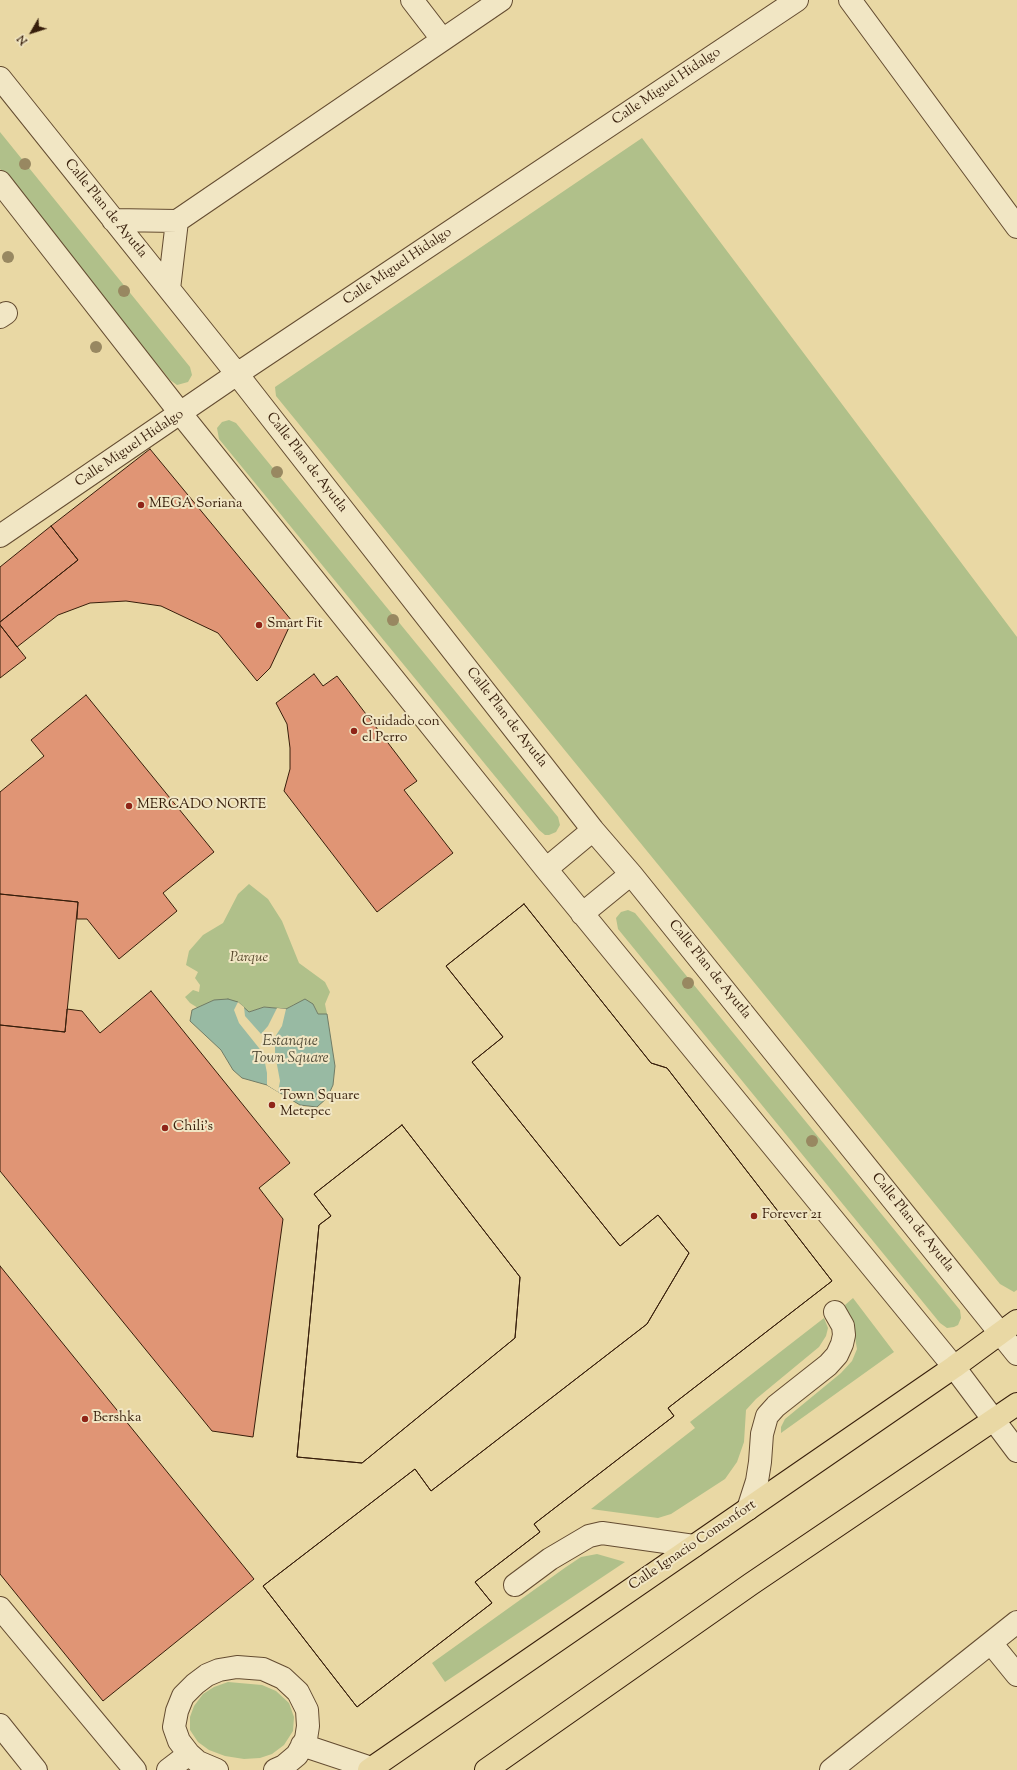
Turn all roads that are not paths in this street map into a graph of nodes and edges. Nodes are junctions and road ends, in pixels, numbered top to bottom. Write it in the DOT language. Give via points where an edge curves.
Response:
graph roads {
  1 [pos="412,0"];
  2 [pos="501,0"];
  3 [pos="797,0"];
  4 [pos="850,0"];
  5 [pos="442,39"];
  6 [pos="0,78"];
  7 [pos="0,183"];
  8 [pos="113,220"];
  9 [pos="177,221"];
  10 [pos="1017,227"];
  11 [pos="169,289"];
  12 [pos="237,374"];
  13 [pos="181,414"];
  14 [pos="0,536"];
  15 [pos="593,830"];
  16 [pos="546,869"];
  17 [pos="631,874"];
  18 [pos="582,914"];
  19 [pos="835,1312"];
  20 [pos="1008,1327"];
  21 [pos="1017,1354"];
  22 [pos="954,1367"];
  23 [pos="1017,1404"];
  24 [pos="994,1421"];
  25 [pos="1017,1451"];
  26 [pos="748,1509"];
  27 [pos="694,1546"];
  28 [pos="515,1586"];
  29 [pos="0,1608"];
  30 [pos="1017,1622"];
  31 [pos="991,1643"];
  32 [pos="1017,1675"];
  33 [pos="0,1725"];
  34 [pos="302,1745"];
  35 [pos="188,1754"];
  36 [pos="370,1769"];
  37 [pos="36,1770"];
  38 [pos="136,1770"];
  39 [pos="168,1770"];
  40 [pos="218,1770"];
  41 [pos="275,1770"];
  42 [pos="486,1770"];
  43 [pos="831,1770"];
  1 -- 5 [label="street"];
  2 -- 5 [label="street"];
  3 -- 12 [label="street, Calle Miguel Hidalgo"];
  4 -- 10 [label="street"];
  5 -- 9 [label="street"];
  6 -- 8 [label="street, Calle Plan de Ayutla"];
  7 -- 13 [label="street"];
  8 -- 9 [label="street"];
  8 -- 11 [label="street, Calle Plan de Ayutla"];
  9 -- 11 [label="street"];
  11 -- 12 [label="street, Calle Plan de Ayutla"];
  12 -- 13 [label="street, Calle Miguel Hidalgo"];
  12 -- 15 [label="street, Calle Plan de Ayutla"];
  13 -- 14 [label="street, Calle Miguel Hidalgo"];
  13 -- 16 [label="street"];
  15 -- 16 [label="street"];
  15 -- 17 [label="street, Calle Plan de Ayutla"];
  16 -- 18 [label="street"];
  17 -- 18 [label="street"];
  17 -- 20 [label="street, Calle Plan de Ayutla"];
  18 -- 22 [label="street"];
  19 -- 26 [label="street" via="843,1326 842,1344 828,1365 776,1406 768,1416 762,1434 758,1475"];
  20 -- 21 [label="street, Calle Plan de Ayutla"];
  20 -- 22 [label="main road, Calle Ignacio Comonfort"];
  22 -- 24 [label="street"];
  22 -- 26 [label="main road, Calle Ignacio Comonfort"];
  23 -- 24 [label="main road"];
  24 -- 25 [label="street"];
  24 -- 42 [label="main road" via="750,1584"];
  26 -- 27 [label="main road, Calle Ignacio Comonfort"];
  27 -- 28 [label="street" via="602,1533 589,1536 550,1559"];
  27 -- 36 [label="main road, Calle Ignacio Comonfort"];
  29 -- 38 [label="street"];
  30 -- 31 [label="street"];
  31 -- 32 [label="street"];
  31 -- 43 [label="street"];
  33 -- 37 [label="street"];
  34 -- 35 [label="street" via="306,1739 308,1726 307,1710 298,1692 283,1678 263,1669 238,1667 207,1675 183,1696 174,1727 179,1741"];
  34 -- 36 [label="street"];
  34 -- 41 [label="street" via="297,1755"];
  35 -- 39 [label="street"];
  35 -- 40 [label="street" via="198,1762"];
}
